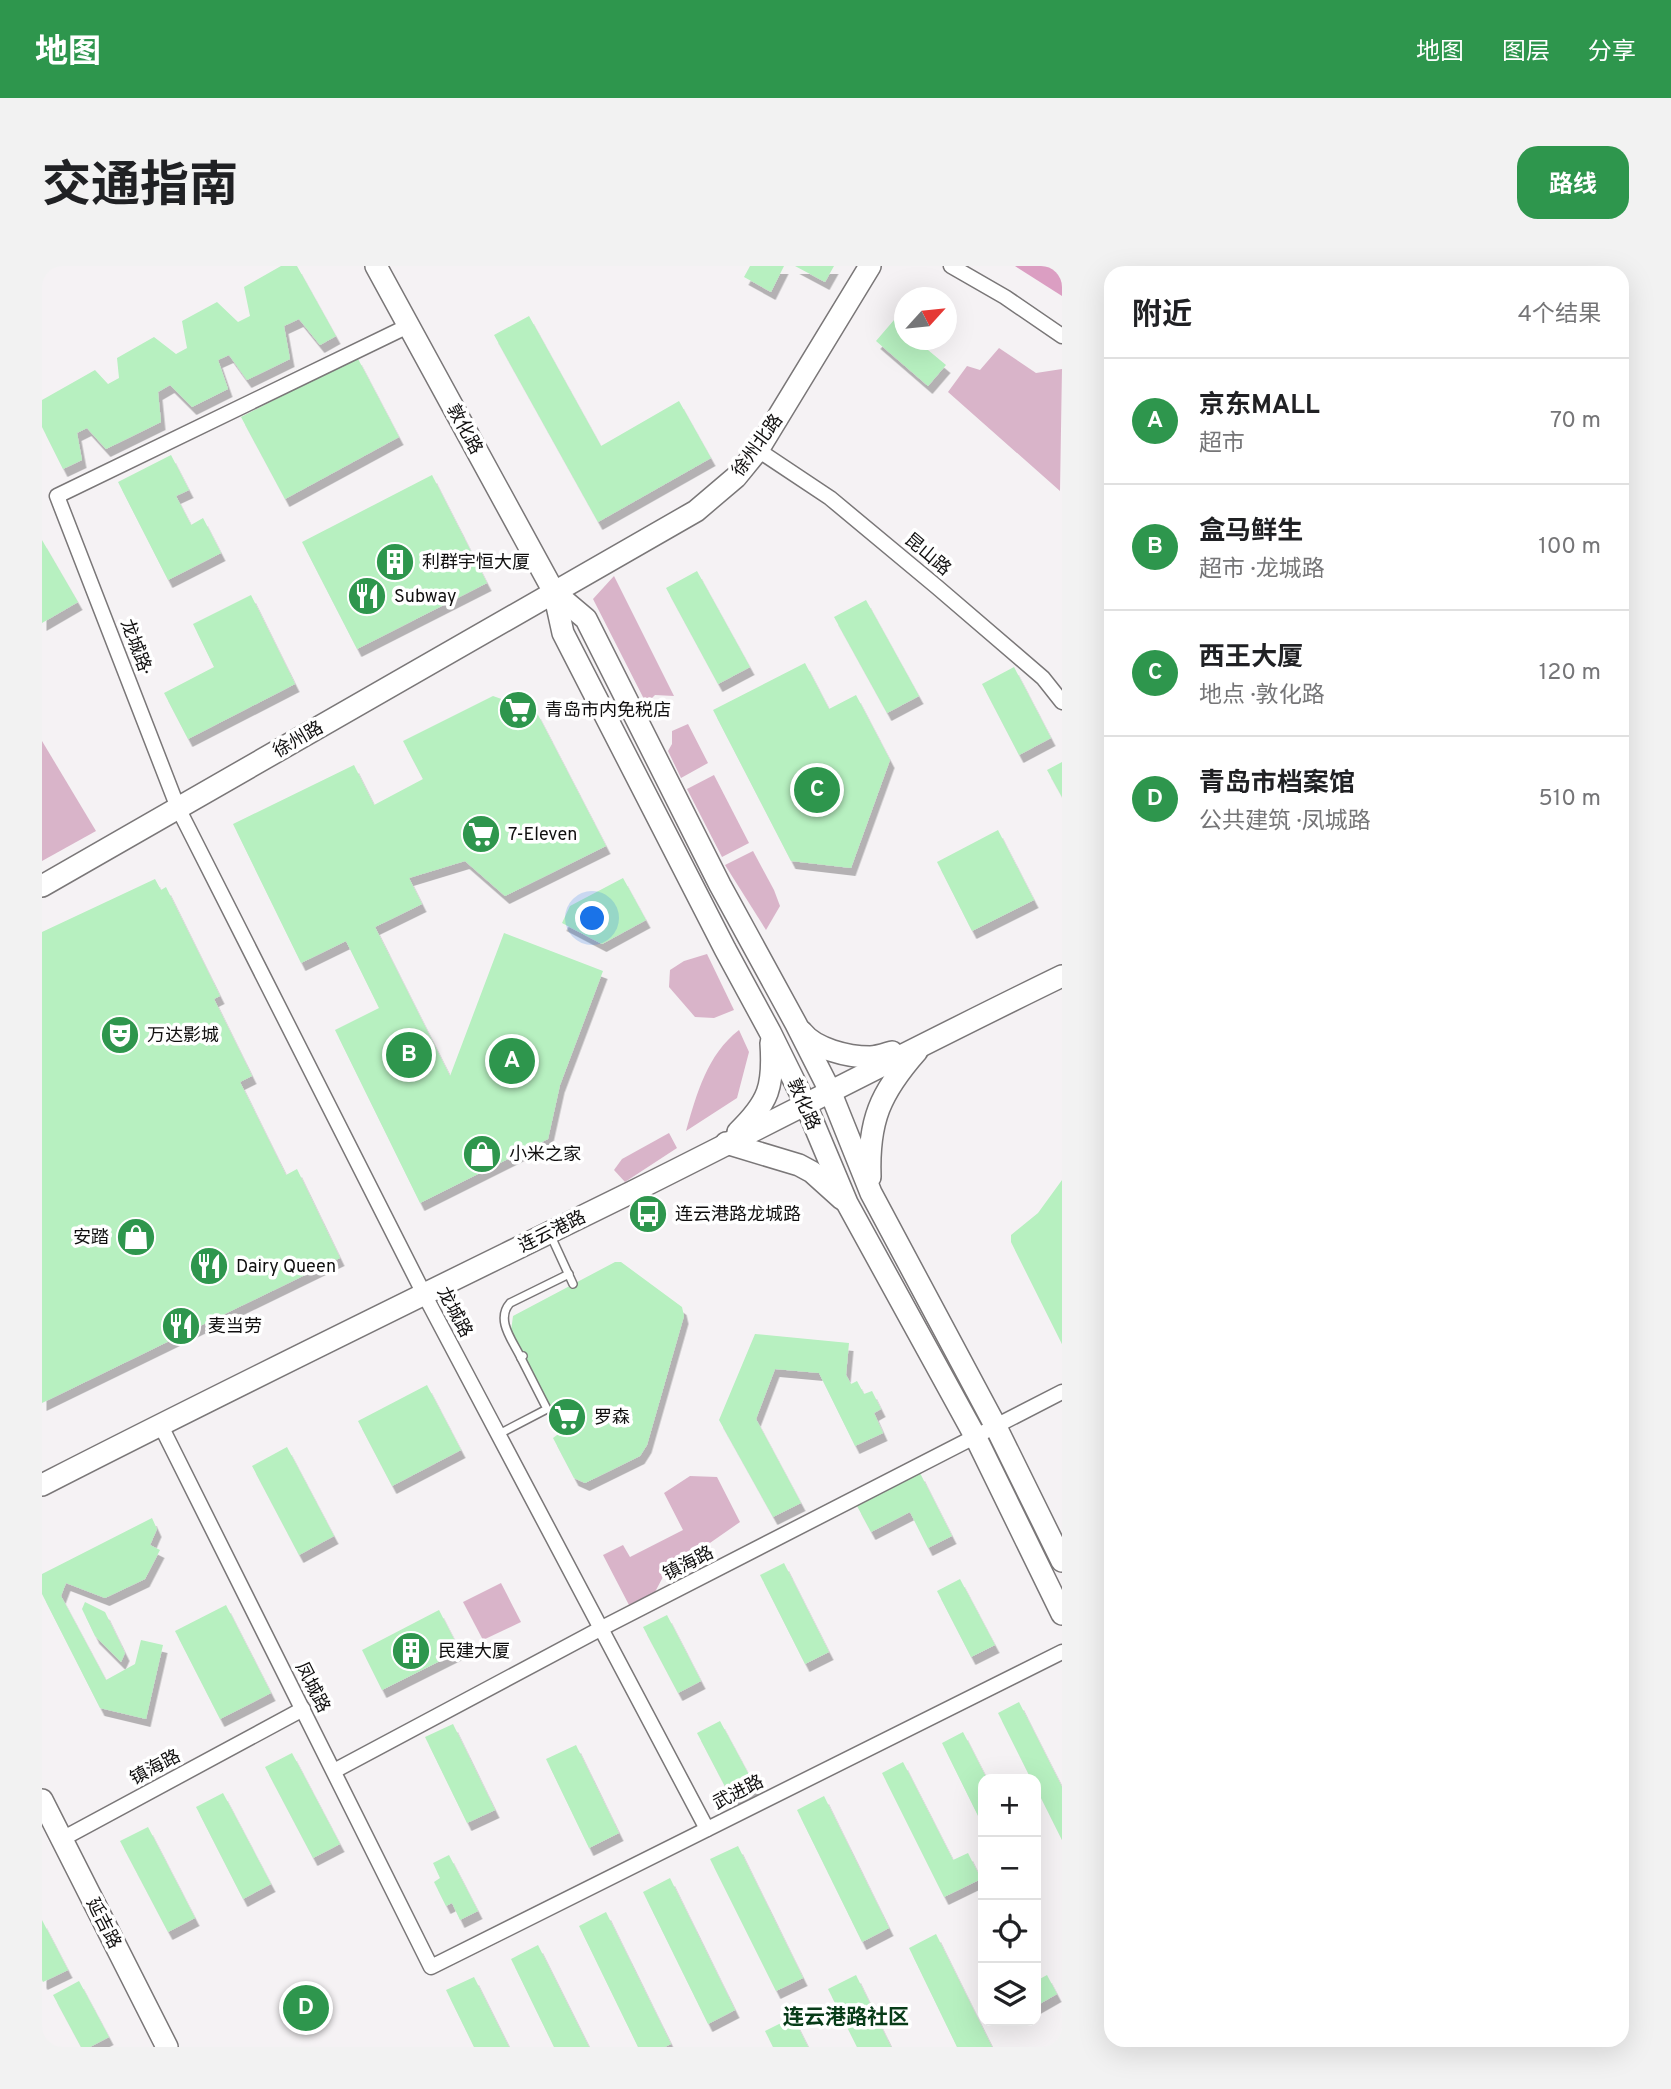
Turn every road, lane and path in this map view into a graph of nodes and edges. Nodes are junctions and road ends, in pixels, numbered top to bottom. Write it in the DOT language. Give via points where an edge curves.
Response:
graph roads {
  1 [pos="376,266"];
  2 [pos="870,266"];
  3 [pos="951,266"];
  4 [pos="408,326"];
  5 [pos="1062,335"];
  6 [pos="758,450"];
  7 [pos="554,592"];
  8 [pos="1062,702"];
  9 [pos="178,808"];
  10 [pos="42,886"];
  11 [pos="1062,976"];
  12 [pos="796,1024"];
  13 [pos="770,1032"];
  14 [pos="924,1042"];
  15 [pos="830,1091"];
  16 [pos="805,1103"];
  17 [pos="726,1143"];
  18 [pos="871,1193"];
  19 [pos="847,1203"];
  20 [pos="550,1232"];
  21 [pos="569,1274"];
  22 [pos="573,1284"];
  23 [pos="424,1294"];
  24 [pos="1062,1392"];
  25 [pos="160,1424"];
  26 [pos="995,1425"];
  27 [pos="499,1434"];
  28 [pos="975,1436"];
  29 [pos="42,1485"];
  30 [pos="1062,1562"];
  31 [pos="1062,1614"];
  32 [pos="600,1629"];
  33 [pos="1062,1652"];
  34 [pos="303,1709"];
  35 [pos="334,1771"];
  36 [pos="42,1800"];
  37 [pos="707,1829"];
  38 [pos="62,1839"];
  39 [pos="431,1967"];
  40 [pos="167,2047"];
  1 -- 4 [label="main road, 敦化路"];
  2 -- 6 [label="main road, 徐州北路"];
  3 -- 5 [label="street"];
  4 -- 7 [label="main road, 敦化路"];
  4 -- 9 [label="street, 龙城路·" via="57,496"];
  6 -- 7 [label="main road, 徐州北路" via="736,477 696,511"];
  6 -- 8 [label="street, 昆山路" via="830,498 1042,678"];
  7 -- 9 [label="main road, 徐州路"];
  7 -- 12 [label="main road, 敦化路" via="586,619"];
  7 -- 13 [label="main road, 敦化路" via="563,633"];
  9 -- 10 [label="main road, 徐州路"];
  9 -- 23 [label="street, 龙城路"];
  11 -- 14 [label="main road, 连云港路"];
  12 -- 14 [label="main road" via="808,1041 871,1058"];
  12 -- 15 [label="main road, 敦化路"];
  13 -- 16 [label="main road, 敦化路"];
  13 -- 17 [label="main road" via="773,1069 769,1093 751,1120"];
  14 -- 15 [label="main road, 连云港路"];
  14 -- 18 [label="main road" via="887,1088 873,1124"];
  15 -- 16 [label="main road, 连云港路"];
  15 -- 18 [label="main road, 敦化路"];
  16 -- 17 [label="main road, 连云港路"];
  16 -- 19 [label="main road, 敦化路"];
  17 -- 19 [label="main road" via="799,1164"];
  17 -- 20 [label="main road, 连云港路"];
  18 -- 26 [label="main road, 敦化路"];
  19 -- 28 [label="main road, 敦化路"];
  20 -- 21 [label="lane"];
  20 -- 23 [label="main road, 连云港路"];
  21 -- 22 [label="lane"];
  21 -- 27 [label="lane" via="506,1308 503,1321 547,1409"];
  23 -- 25 [label="main road, 连云港路"];
  23 -- 27 [label="street, 龙城路"];
  24 -- 26 [label="street, 镇海路"];
  25 -- 29 [label="main road, 连云港路"];
  25 -- 34 [label="street, 凤城路"];
  26 -- 28 [label="street, 镇海路"];
  26 -- 30 [label="main road, 敦化路"];
  27 -- 32 [label="street, 龙城路"];
  28 -- 31 [label="main road, 敦化路"];
  28 -- 32 [label="street, 镇海路"];
  32 -- 35 [label="street, 镇海路"];
  32 -- 37 [label="street, 龙城路"];
  33 -- 37 [label="street, 武进路"];
  34 -- 35 [label="street, 凤城路"];
  34 -- 38 [label="street, 镇海路"];
  35 -- 39 [label="street, 凤城路"];
  36 -- 38 [label="main road, 延吉路"];
  37 -- 39 [label="street, 武进路"];
  38 -- 40 [label="main road, 延吉路"];
}
